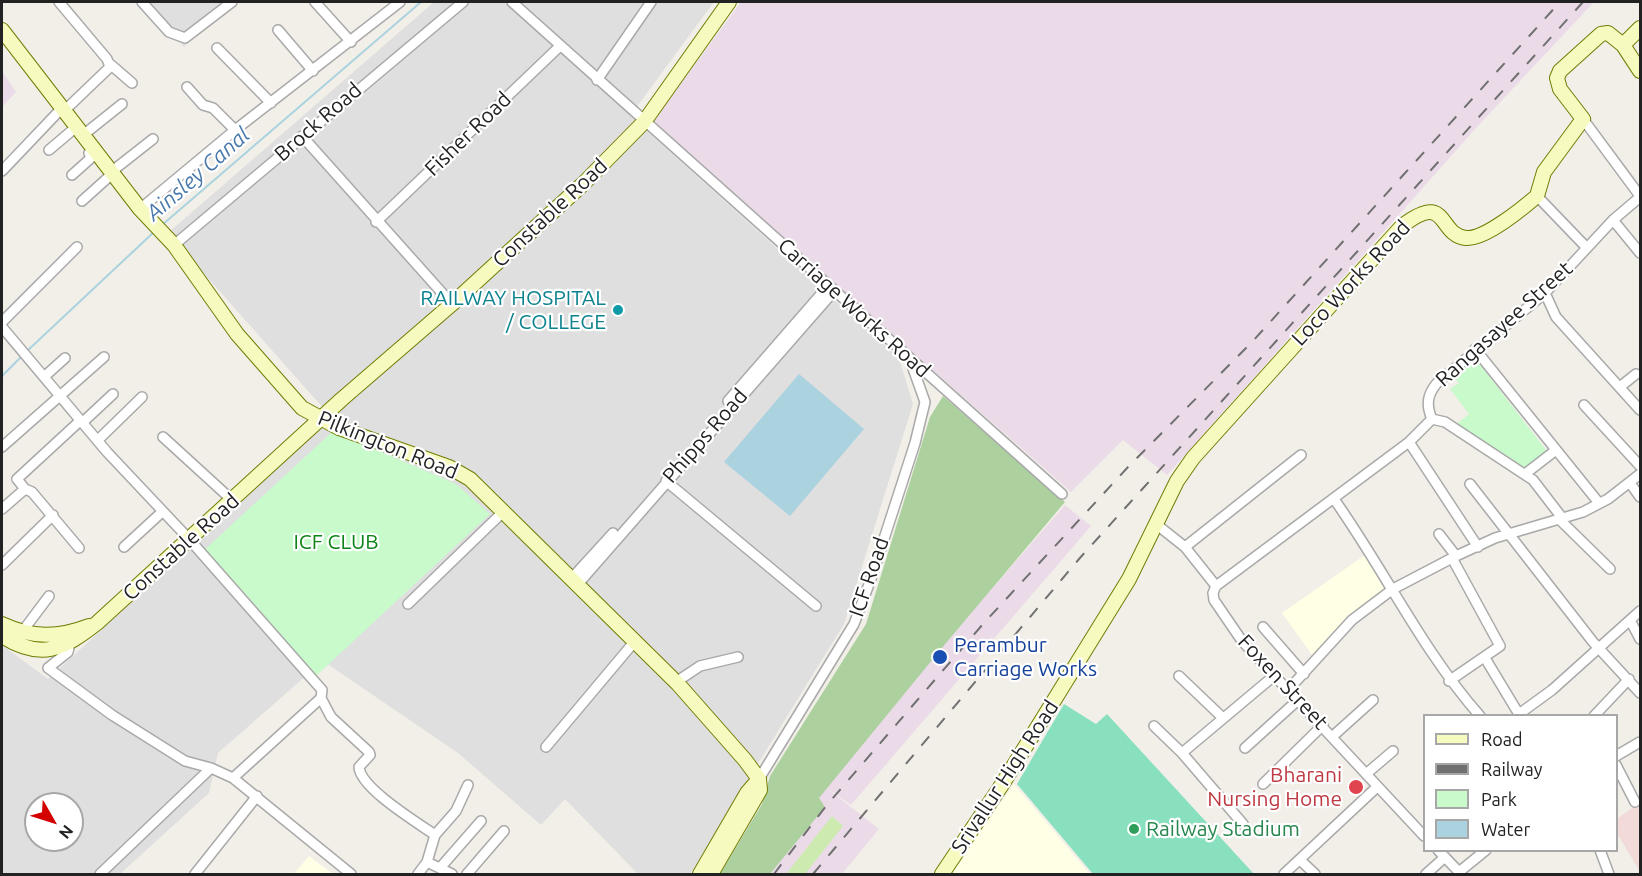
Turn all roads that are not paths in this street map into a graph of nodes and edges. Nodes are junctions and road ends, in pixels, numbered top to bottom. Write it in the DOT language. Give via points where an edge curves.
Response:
graph roads {
  1 [pos="59,2"];
  2 [pos="142,2"];
  3 [pos="232,2"];
  4 [pos="315,2"];
  5 [pos="400,2"];
  6 [pos="463,2"];
  7 [pos="512,2"];
  8 [pos="651,2"];
  9 [pos="729,2"];
  10 [pos="1641,28"];
  11 [pos="2,30"];
  12 [pos="278,30"];
  13 [pos="351,42"];
  14 [pos="1623,45"];
  15 [pos="559,47"];
  16 [pos="217,48"];
  17 [pos="110,64"];
  18 [pos="313,71"];
  19 [pos="1641,71"];
  20 [pos="597,80"];
  21 [pos="132,82"];
  22 [pos="187,87"];
  23 [pos="271,103"];
  24 [pos="122,104"];
  25 [pos="62,111"];
  26 [pos="1583,119"];
  27 [pos="644,122"];
  28 [pos="235,130"];
  29 [pos="79,132"];
  30 [pos="302,136"];
  31 [pos="153,139"];
  32 [pos="49,150"];
  33 [pos="93,150"];
  34 [pos="2,171"];
  35 [pos="111,173"];
  36 [pos="72,175"];
  37 [pos="1537,196"];
  38 [pos="1641,196"];
  39 [pos="82,201"];
  40 [pos="140,209"];
  41 [pos="1613,220"];
  42 [pos="376,222"];
  43 [pos="174,245"];
  44 [pos="77,247"];
  45 [pos="1587,249"];
  46 [pos="1641,253"];
  47 [pos="831,288"];
  48 [pos="1545,292"];
  49 [pos="452,304"];
  50 [pos="2,322"];
  51 [pos="2,327"];
  52 [pos="1475,349"];
  53 [pos="104,357"];
  54 [pos="909,357"];
  55 [pos="65,358"];
  56 [pos="1636,374"];
  57 [pos="45,376"];
  58 [pos="1621,386"];
  59 [pos="113,393"];
  60 [pos="61,395"];
  61 [pos="142,397"];
  62 [pos="342,399"];
  63 [pos="1584,405"];
  64 [pos="1640,409"];
  65 [pos="1432,419"];
  66 [pos="322,420"];
  67 [pos="82,421"];
  68 [pos="339,428"];
  69 [pos="163,436"];
  70 [pos="98,440"];
  71 [pos="1409,442"];
  72 [pos="2,447"];
  73 [pos="1556,450"];
  74 [pos="1301,455"];
  75 [pos="1641,466"];
  76 [pos="1525,474"];
  77 [pos="1641,474"];
  78 [pos="666,481"];
  79 [pos="1630,483"];
  80 [pos="1470,484"];
  81 [pos="25,489"];
  82 [pos="1062,494"];
  83 [pos="1641,498"];
  84 [pos="1334,499"];
  85 [pos="232,500"];
  86 [pos="1599,503"];
  87 [pos="2,509"];
  88 [pos="162,512"];
  89 [pos="503,512"];
  90 [pos="53,516"];
  91 [pos="1561,519"];
  92 [pos="1156,524"];
  93 [pos="1439,534"];
  94 [pos="1508,534"];
  95 [pos="189,539"];
  96 [pos="1185,547"];
  97 [pos="1478,547"];
  98 [pos="79,548"];
  99 [pos="124,548"];
  100 [pos="1454,557"];
  101 [pos="2,565"];
  102 [pos="1610,569"];
  103 [pos="575,581"];
  104 [pos="1216,586"];
  105 [pos="1393,589"];
  106 [pos="49,596"];
  107 [pos="408,604"];
  108 [pos="816,606"];
  109 [pos="1641,612"];
  110 [pos="1629,620"];
  111 [pos="2,624"];
  112 [pos="1263,627"];
  113 [pos="22,632"];
  114 [pos="2,636"];
  115 [pos="71,638"];
  116 [pos="1641,639"];
  117 [pos="635,641"];
  118 [pos="1598,647"];
  119 [pos="738,657"];
  120 [pos="1485,658"];
  121 [pos="1304,674"];
  122 [pos="1275,675"];
  123 [pos="1179,676"];
  124 [pos="1629,679"];
  125 [pos="1449,681"];
  126 [pos="676,682"];
  127 [pos="1289,689"];
  128 [pos="1641,693"];
  129 [pos="321,698"];
  130 [pos="1298,700"];
  131 [pos="1373,700"];
  132 [pos="1478,714"];
  133 [pos="1518,714"];
  134 [pos="1520,714"];
  135 [pos="1596,714"];
  136 [pos="1223,718"];
  137 [pos="1323,725"];
  138 [pos="1154,726"];
  139 [pos="1333,736"];
  140 [pos="1640,745"];
  141 [pos="546,747"];
  142 [pos="1245,748"];
  143 [pos="1393,751"];
  144 [pos="1182,753"];
  145 [pos="1618,756"];
  146 [pos="1618,767"];
  147 [pos="211,768"];
  148 [pos="1366,774"];
  149 [pos="233,778"];
  150 [pos="759,779"];
  151 [pos="1263,784"];
  152 [pos="468,785"];
  153 [pos="1377,787"];
  154 [pos="257,796"];
  155 [pos="1635,802"];
  156 [pos="481,821"];
  157 [pos="1243,824"];
  158 [pos="504,831"];
  159 [pos="1423,834"];
  160 [pos="435,835"];
  161 [pos="1484,852"];
  162 [pos="1601,852"];
  163 [pos="1441,854"];
  164 [pos="1300,860"];
  165 [pos="427,862"];
  166 [pos="440,868"];
  167 [pos="201,872"];
  168 [pos="1460,873"];
  169 [pos="100,874"];
  170 [pos="351,874"];
  171 [pos="418,874"];
  172 [pos="452,874"];
  173 [pos="467,874"];
  174 [pos="700,874"];
  175 [pos="711,874"];
  176 [pos="942,874"];
  177 [pos="1284,874"];
  178 [pos="1315,874"];
  179 [pos="1426,874"];
  180 [pos="1609,874"];
  1 -- 17 [label="street"];
  2 -- 3 [label="street" via="169,32 185,38"];
  4 -- 13 [label="street"];
  5 -- 13 [label="street"];
  6 -- 30 [label="street, Brock Road"];
  7 -- 15 [label="street, Carriage Works Road"];
  8 -- 20 [label="street"];
  9 -- 27 [label="street, Constable Road"];
  10 -- 14 [label="street"];
  11 -- 25 [label="street, Pilkington Road"];
  12 -- 18 [label="street"];
  13 -- 18 [label="street"];
  14 -- 19 [label="street"];
  14 -- 26 [label="street" via="1608,33 1601,34 1560,71 1560,89"];
  15 -- 20 [label="street, Carriage Works Road"];
  15 -- 42 [label="street, Fisher Road"];
  16 -- 23 [label="street"];
  17 -- 21 [label="street"];
  17 -- 25 [label="street" via="107,72"];
  18 -- 23 [label="street"];
  20 -- 27 [label="street, Carriage Works Road"];
  22 -- 28 [label="street"];
  23 -- 28 [label="street"];
  24 -- 29 [label="street"];
  25 -- 29 [label="street, Pilkington Road"];
  25 -- 34 [label="street"];
  26 -- 37 [label="street" via="1544,172"];
  26 -- 38 [label="street"];
  27 -- 47 [label="street, Carriage Works Road"];
  27 -- 49 [label="street, Constable Road" via="583,184"];
  28 -- 40 [label="street"];
  29 -- 32 [label="street"];
  29 -- 33 [label="street, Pilkington Road"];
  30 -- 42 [label="street"];
  30 -- 43 [label="street, Brock Road"];
  31 -- 35 [label="street"];
  33 -- 35 [label="street, Pilkington Road"];
  33 -- 36 [label="street" via="89,153 91,158"];
  35 -- 39 [label="street"];
  35 -- 40 [label="street, Pilkington Road"];
  37 -- 45 [label="street"];
  37 -- 92 [label="street, Loco Works Road" via="1480,236 1457,235 1441,216 1432,212 1418,214 1402,226 1207,440 1178,480"];
  38 -- 41 [label="street, Rangasayee Street"];
  40 -- 43 [label="street, Pilkington Road"];
  41 -- 45 [label="street, Rangasayee Street"];
  41 -- 46 [label="street"];
  42 -- 49 [label="street"];
  43 -- 66 [label="street, Pilkington Road" via="267,370 302,408"];
  44 -- 50 [label="street"];
  45 -- 48 [label="street, Rangasayee Street"];
  47 -- 54 [label="street, Carriage Works Road"];
  47 -- 78 [label="street, Phipps Road"];
  47 -- 103 [label="street, Phipps Road"];
  48 -- 52 [label="street, Rangasayee Street"];
  48 -- 58 [label="street" via="1556,317"];
  49 -- 62 [label="street, Constable Road"];
  51 -- 57 [label="street"];
  52 -- 65 [label="street, Rangasayee Street" via="1429,393"];
  52 -- 73 [label="street"];
  53 -- 60 [label="street"];
  54 -- 82 [label="street, Carriage Works Road"];
  54 -- 150 [label="street, ICF Road" via="925,402 867,588 854,624"];
  55 -- 57 [label="street"];
  56 -- 58 [label="street"];
  57 -- 60 [label="street"];
  58 -- 64 [label="street"];
  59 -- 67 [label="street"];
  60 -- 67 [label="street"];
  60 -- 72 [label="street"];
  61 -- 70 [label="street"];
  62 -- 66 [label="street, Constable Road"];
  62 -- 68 [label="street"];
  63 -- 75 [label="street"];
  65 -- 71 [label="street, Rangasayee Street"];
  65 -- 76 [label="street" via="1445,422"];
  66 -- 68 [label="street, Pilkington Road"];
  66 -- 85 [label="street, Constable Road"];
  67 -- 70 [label="street"];
  67 -- 81 [label="street" via="18,477"];
  68 -- 89 [label="street, Pilkington Road" via="449,467 470,479"];
  69 -- 85 [label="street"];
  70 -- 88 [label="street"];
  71 -- 84 [label="street, Rangasayee Street"];
  71 -- 97 [label="street"];
  73 -- 76 [label="street"];
  73 -- 86 [label="street"];
  74 -- 96 [label="street"];
  76 -- 91 [label="street"];
  77 -- 79 [label="street"];
  78 -- 103 [label="street, Phipps Road"];
  78 -- 108 [label="street"];
  79 -- 83 [label="street"];
  79 -- 86 [label="street"];
  80 -- 94 [label="street"];
  81 -- 87 [label="street"];
  81 -- 90 [label="street"];
  84 -- 104 [label="street, Rangasayee Street"];
  84 -- 105 [label="street"];
  85 -- 95 [label="street, Constable Road"];
  86 -- 91 [label="street"];
  88 -- 95 [label="street"];
  88 -- 99 [label="street"];
  89 -- 103 [label="street, Pilkington Road"];
  89 -- 107 [label="street"];
  90 -- 98 [label="street"];
  90 -- 101 [label="street"];
  91 -- 94 [label="street"];
  91 -- 102 [label="street"];
  92 -- 96 [label="street, Foxen Street"];
  92 -- 176 [label="street, Srivallur High Road" via="1129,579"];
  93 -- 100 [label="street"];
  94 -- 97 [label="street"];
  94 -- 118 [label="street"];
  95 -- 115 [label="street, Constable Road" via="98,623"];
  95 -- 129 [label="street" via="322,690"];
  96 -- 104 [label="street, Foxen Street"];
  97 -- 100 [label="street"];
  100 -- 105 [label="street"];
  100 -- 120 [label="street" via="1500,645"];
  103 -- 117 [label="street, Pilkington Road"];
  104 -- 122 [label="street, Foxen Street" via="1214,600 1242,641"];
  105 -- 121 [label="street" via="1352,620"];
  105 -- 125 [label="street"];
  106 -- 113 [label="street"];
  109 -- 110 [label="street"];
  110 -- 116 [label="street"];
  110 -- 118 [label="street"];
  111 -- 113 [label="street"];
  112 -- 121 [label="street"];
  113 -- 115 [label="street"];
  114 -- 115 [label="street, Constable Road" via="15,645 42,650"];
  115 -- 147 [label="street, Constable Road" via="68,652 48,668 184,761"];
  117 -- 126 [label="street, Pilkington Road"];
  117 -- 141 [label="street"];
  118 -- 124 [label="street"];
  118 -- 134 [label="street"];
  119 -- 126 [label="street" via="700,666"];
  120 -- 125 [label="street"];
  120 -- 133 [label="street"];
  121 -- 127 [label="street"];
  122 -- 127 [label="street, Foxen Street"];
  122 -- 136 [label="street"];
  123 -- 136 [label="street"];
  124 -- 128 [label="street"];
  124 -- 135 [label="street"];
  125 -- 132 [label="street"];
  126 -- 150 [label="street, Pilkington Road"];
  127 -- 130 [label="street, Foxen Street"];
  129 -- 149 [label="street"];
  129 -- 160 [label="street" via="331,717 369,752 359,767 361,774 382,797"];
  130 -- 137 [label="street, Foxen Street"];
  130 -- 142 [label="street"];
  131 -- 139 [label="street"];
  136 -- 144 [label="street"];
  137 -- 139 [label="street, Foxen Street"];
  137 -- 151 [label="street"];
  138 -- 144 [label="street"];
  139 -- 148 [label="street, Foxen Street"];
  140 -- 145 [label="street"];
  143 -- 148 [label="street"];
  144 -- 157 [label="street"];
  146 -- 155 [label="street"];
  147 -- 149 [label="street"];
  147 -- 169 [label="street"];
  148 -- 153 [label="street, Foxen Street"];
  149 -- 154 [label="street"];
  150 -- 174 [label="street"];
  150 -- 175 [label="street" via="760,790 754,803"];
  152 -- 160 [label="street" via="456,812"];
  153 -- 159 [label="street, Foxen Street"];
  153 -- 164 [label="street"];
  154 -- 167 [label="street"];
  154 -- 170 [label="street"];
  156 -- 166 [label="street"];
  158 -- 173 [label="street"];
  160 -- 165 [label="street"];
  161 -- 168 [label="street"];
  162 -- 180 [label="street"];
  163 -- 168 [label="street"];
  163 -- 179 [label="street"];
  164 -- 177 [label="street"];
  164 -- 178 [label="street"];
  165 -- 166 [label="street"];
  165 -- 171 [label="street"];
  166 -- 172 [label="street"];
}
